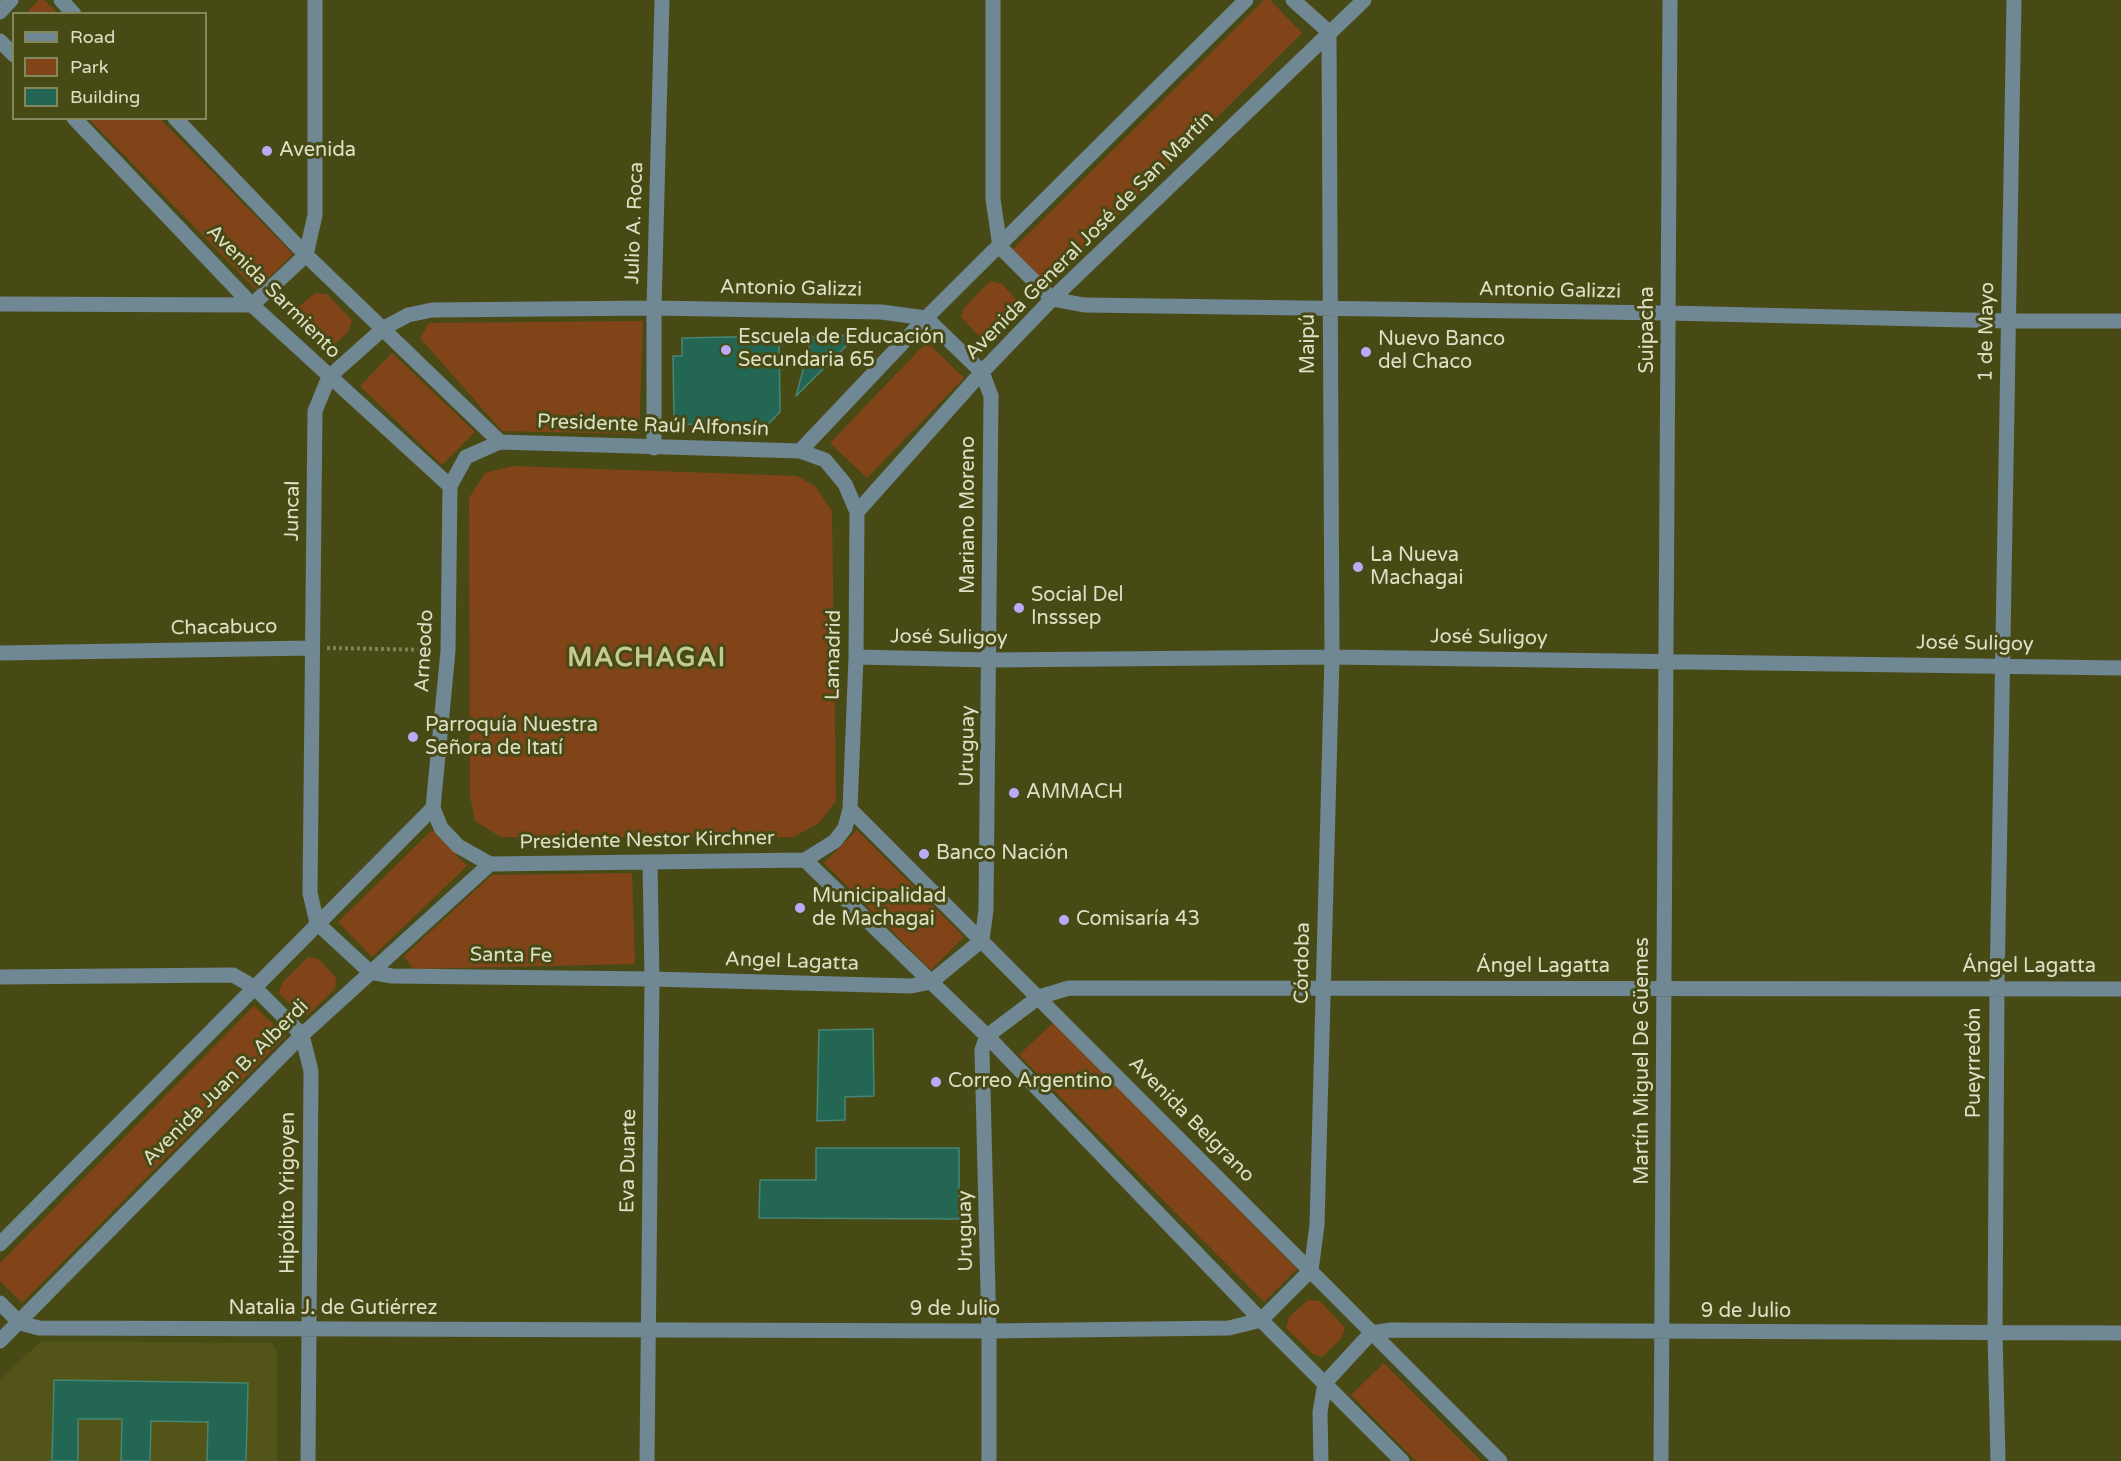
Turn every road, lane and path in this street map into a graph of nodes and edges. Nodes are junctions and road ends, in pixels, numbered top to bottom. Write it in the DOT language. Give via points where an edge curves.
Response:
graph roads {
  1 [pos="11,0"];
  2 [pos="61,0"];
  3 [pos="315,0"];
  4 [pos="662,0"];
  5 [pos="993,0"];
  6 [pos="1246,0"];
  7 [pos="1293,0"];
  8 [pos="1364,0"];
  9 [pos="1670,0"];
  10 [pos="2014,0"];
  11 [pos="0,12"];
  12 [pos="72,12"];
  13 [pos="1329,32"];
  14 [pos="0,41"];
  15 [pos="12,53"];
  16 [pos="76,120"];
  17 [pos="177,120"];
  18 [pos="1000,247"];
  19 [pos="306,255"];
  20 [pos="1052,300"];
  21 [pos="0,304"];
  22 [pos="252,304"];
  23 [pos="654,308"];
  24 [pos="1330,309"];
  25 [pos="1669,313"];
  26 [pos="926,318"];
  27 [pos="2008,321"];
  28 [pos="2121,321"];
  29 [pos="384,328"];
  30 [pos="981,372"];
  31 [pos="329,377"];
  32 [pos="500,442"];
  33 [pos="654,448"];
  34 [pos="800,451"];
  35 [pos="835,472"];
  36 [pos="450,486"];
  37 [pos="857,513"];
  38 [pos="311,648"];
  39 [pos="448,651"];
  40 [pos="0,653"];
  41 [pos="856,657"];
  42 [pos="1332,657"];
  43 [pos="990,660"];
  44 [pos="1667,661"];
  45 [pos="2003,665"];
  46 [pos="2121,668"];
  47 [pos="433,808"];
  48 [pos="850,809"];
  49 [pos="836,842"];
  50 [pos="805,860"];
  51 [pos="650,862"];
  52 [pos="490,864"];
  53 [pos="316,923"];
  54 [pos="982,940"];
  55 [pos="370,972"];
  56 [pos="0,977"];
  57 [pos="652,979"];
  58 [pos="931,982"];
  59 [pos="254,987"];
  60 [pos="1665,987"];
  61 [pos="1323,988"];
  62 [pos="1996,988"];
  63 [pos="2121,989"];
  64 [pos="1039,997"];
  65 [pos="302,1035"];
  66 [pos="987,1036"];
  67 [pos="0,1244"];
  68 [pos="1311,1270"];
  69 [pos="0,1303"];
  70 [pos="1261,1320"];
  71 [pos="20,1323"];
  72 [pos="309,1330"];
  73 [pos="648,1331"];
  74 [pos="989,1331"];
  75 [pos="1371,1333"];
  76 [pos="1662,1333"];
  77 [pos="1995,1333"];
  78 [pos="2121,1333"];
  79 [pos="0,1341"];
  80 [pos="1324,1383"];
  81 [pos="308,1461"];
  82 [pos="647,1461"];
  83 [pos="989,1461"];
  84 [pos="1321,1461"];
  85 [pos="1402,1461"];
  86 [pos="1500,1461"];
  87 [pos="1661,1461"];
  88 [pos="1998,1461"];
  1 -- 11 [label="street"];
  2 -- 12 [label="street"];
  3 -- 19 [label="street" via="315,215"];
  4 -- 23 [label="street, Julio A. Roca"];
  5 -- 18 [label="street" via="993,199"];
  6 -- 18 [label="street"];
  7 -- 13 [label="street"];
  8 -- 13 [label="street, Avenida General José de San Martín"];
  9 -- 25 [label="street, Suipacha"];
  10 -- 27 [label="street, 1 de Mayo"];
  13 -- 20 [label="street, Avenida General José de San Martín"];
  13 -- 24 [label="street, Maipú"];
  14 -- 15 [label="street"];
  16 -- 22 [label="street, Avenida Sarmiento"];
  17 -- 19 [label="street"];
  18 -- 20 [label="street"];
  18 -- 26 [label="street"];
  19 -- 22 [label="street"];
  19 -- 29 [label="street"];
  20 -- 24 [label="street, Antonio Galizzi" via="1084,305"];
  20 -- 30 [label="street, Avenida General José de San Martín"];
  21 -- 22 [label="street"];
  22 -- 31 [label="street, Avenida Sarmiento"];
  23 -- 26 [label="street, Antonio Galizzi" via="881,312"];
  23 -- 29 [label="street, Antonio Galizzi" via="432,310 408,315"];
  23 -- 33 [label="street, Julio A. Roca"];
  24 -- 25 [label="street, Antonio Galizzi"];
  24 -- 42 [label="street, Maipú"];
  25 -- 27 [label="street, Antonio Galizzi"];
  25 -- 44 [label="street, Suipacha"];
  26 -- 30 [label="street"];
  26 -- 34 [label="street"];
  27 -- 28 [label="street, Antonio Galizzi"];
  27 -- 45 [label="street, 1 de Mayo"];
  29 -- 31 [label="street, Antonio Galizzi"];
  29 -- 32 [label="street"];
  30 -- 37 [label="street, Avenida General José de San Martín"];
  30 -- 43 [label="street, Mariano Moreno" via="991,396"];
  31 -- 36 [label="street, Avenida Sarmiento"];
  31 -- 38 [label="street, Juncal" via="315,411"];
  32 -- 33 [label="street, Presidente Raúl Alfonsín"];
  32 -- 36 [label="street, Presidente Raúl Alfonsín" via="466,457"];
  33 -- 34 [label="street, Presidente Raúl Alfonsín"];
  34 -- 35 [label="street, Presidente Raúl Alfonsín" via="825,460"];
  35 -- 37 [label="street, Lamadrid" via="845,484"];
  36 -- 39 [label="street, Arneodo"];
  37 -- 41 [label="street, Lamadrid"];
  38 -- 39 [label="path"];
  38 -- 40 [label="street, Chacabuco"];
  38 -- 53 [label="street" via="310,893"];
  39 -- 47 [label="street, Arneodo"];
  41 -- 43 [label="street, José Suligoy"];
  41 -- 48 [label="street, Lamadrid"];
  42 -- 43 [label="street, José Suligoy"];
  42 -- 44 [label="street, José Suligoy"];
  42 -- 61 [label="street, Córdoba"];
  43 -- 54 [label="street, Uruguay" via="986,910"];
  44 -- 45 [label="street, José Suligoy"];
  44 -- 60 [label="street, Martín Miguel De Güemes"];
  45 -- 46 [label="street, José Suligoy"];
  45 -- 62 [label="street, Pueyrredón"];
  47 -- 52 [label="street" via="441,828 458,846"];
  47 -- 53 [label="street"];
  48 -- 49 [label="street, Lamadrid"];
  48 -- 54 [label="street, Avenida Belgrano"];
  49 -- 50 [label="street, Presidente Nestor Kirchner"];
  50 -- 51 [label="street, Presidente Nestor Kirchner"];
  50 -- 58 [label="street"];
  51 -- 52 [label="street, Presidente Nestor Kirchner"];
  51 -- 57 [label="street, Eva Duarte"];
  52 -- 55 [label="street, Avenida Juan B. Alberdi"];
  53 -- 55 [label="street"];
  53 -- 59 [label="street"];
  54 -- 58 [label="street"];
  54 -- 64 [label="street, Avenida Belgrano"];
  55 -- 57 [label="street, Santa Fe" via="392,976"];
  55 -- 65 [label="street, Avenida Juan B. Alberdi"];
  56 -- 59 [label="street" via="233,975"];
  57 -- 58 [label="street, Angel Lagatta" via="911,986"];
  57 -- 73 [label="street, Eva Duarte"];
  58 -- 66 [label="street"];
  59 -- 65 [label="street"];
  59 -- 67 [label="street"];
  60 -- 61 [label="street, Ángel Lagatta"];
  60 -- 62 [label="street, Ángel Lagatta"];
  60 -- 76 [label="street, Martín Miguel De Güemes"];
  61 -- 64 [label="street, Ángel Lagatta" via="1069,988"];
  61 -- 68 [label="street, Córdoba" via="1317,1225"];
  62 -- 63 [label="street, Ángel Lagatta"];
  62 -- 77 [label="street, Pueyrredón"];
  64 -- 66 [label="street"];
  64 -- 68 [label="street, Avenida Belgrano"];
  65 -- 71 [label="street, Avenida Juan B. Alberdi"];
  65 -- 72 [label="street, Hipólito Yrigoyen" via="311,1071"];
  66 -- 70 [label="street"];
  66 -- 74 [label="street, Uruguay" via="982,1050"];
  68 -- 70 [label="street"];
  68 -- 75 [label="street, Avenida Belgrano"];
  69 -- 71 [label="street"];
  70 -- 74 [label="street, 9 de Julio" via="1229,1328"];
  70 -- 80 [label="street"];
  71 -- 72 [label="street, Natalia J. de Gutiérrez" via="39,1328"];
  71 -- 79 [label="street, Avenida Juan B. Alberdi"];
  72 -- 73 [label="street, Natalia J. de Gutiérrez"];
  72 -- 81 [label="street, Hipólito Yrigoyen"];
  73 -- 74 [label="street, 9 de Julio"];
  73 -- 82 [label="street, Eva Duarte"];
  74 -- 83 [label="street, Uruguay"];
  75 -- 76 [label="street, 9 de Julio"];
  75 -- 80 [label="street"];
  75 -- 86 [label="street, Avenida Belgrano"];
  76 -- 77 [label="street, 9 de Julio"];
  76 -- 87 [label="street, Martín Miguel De Güemes"];
  77 -- 78 [label="street, 9 de Julio"];
  77 -- 88 [label="street, Pueyrredón"];
  80 -- 84 [label="street"];
  80 -- 85 [label="street"];
}
